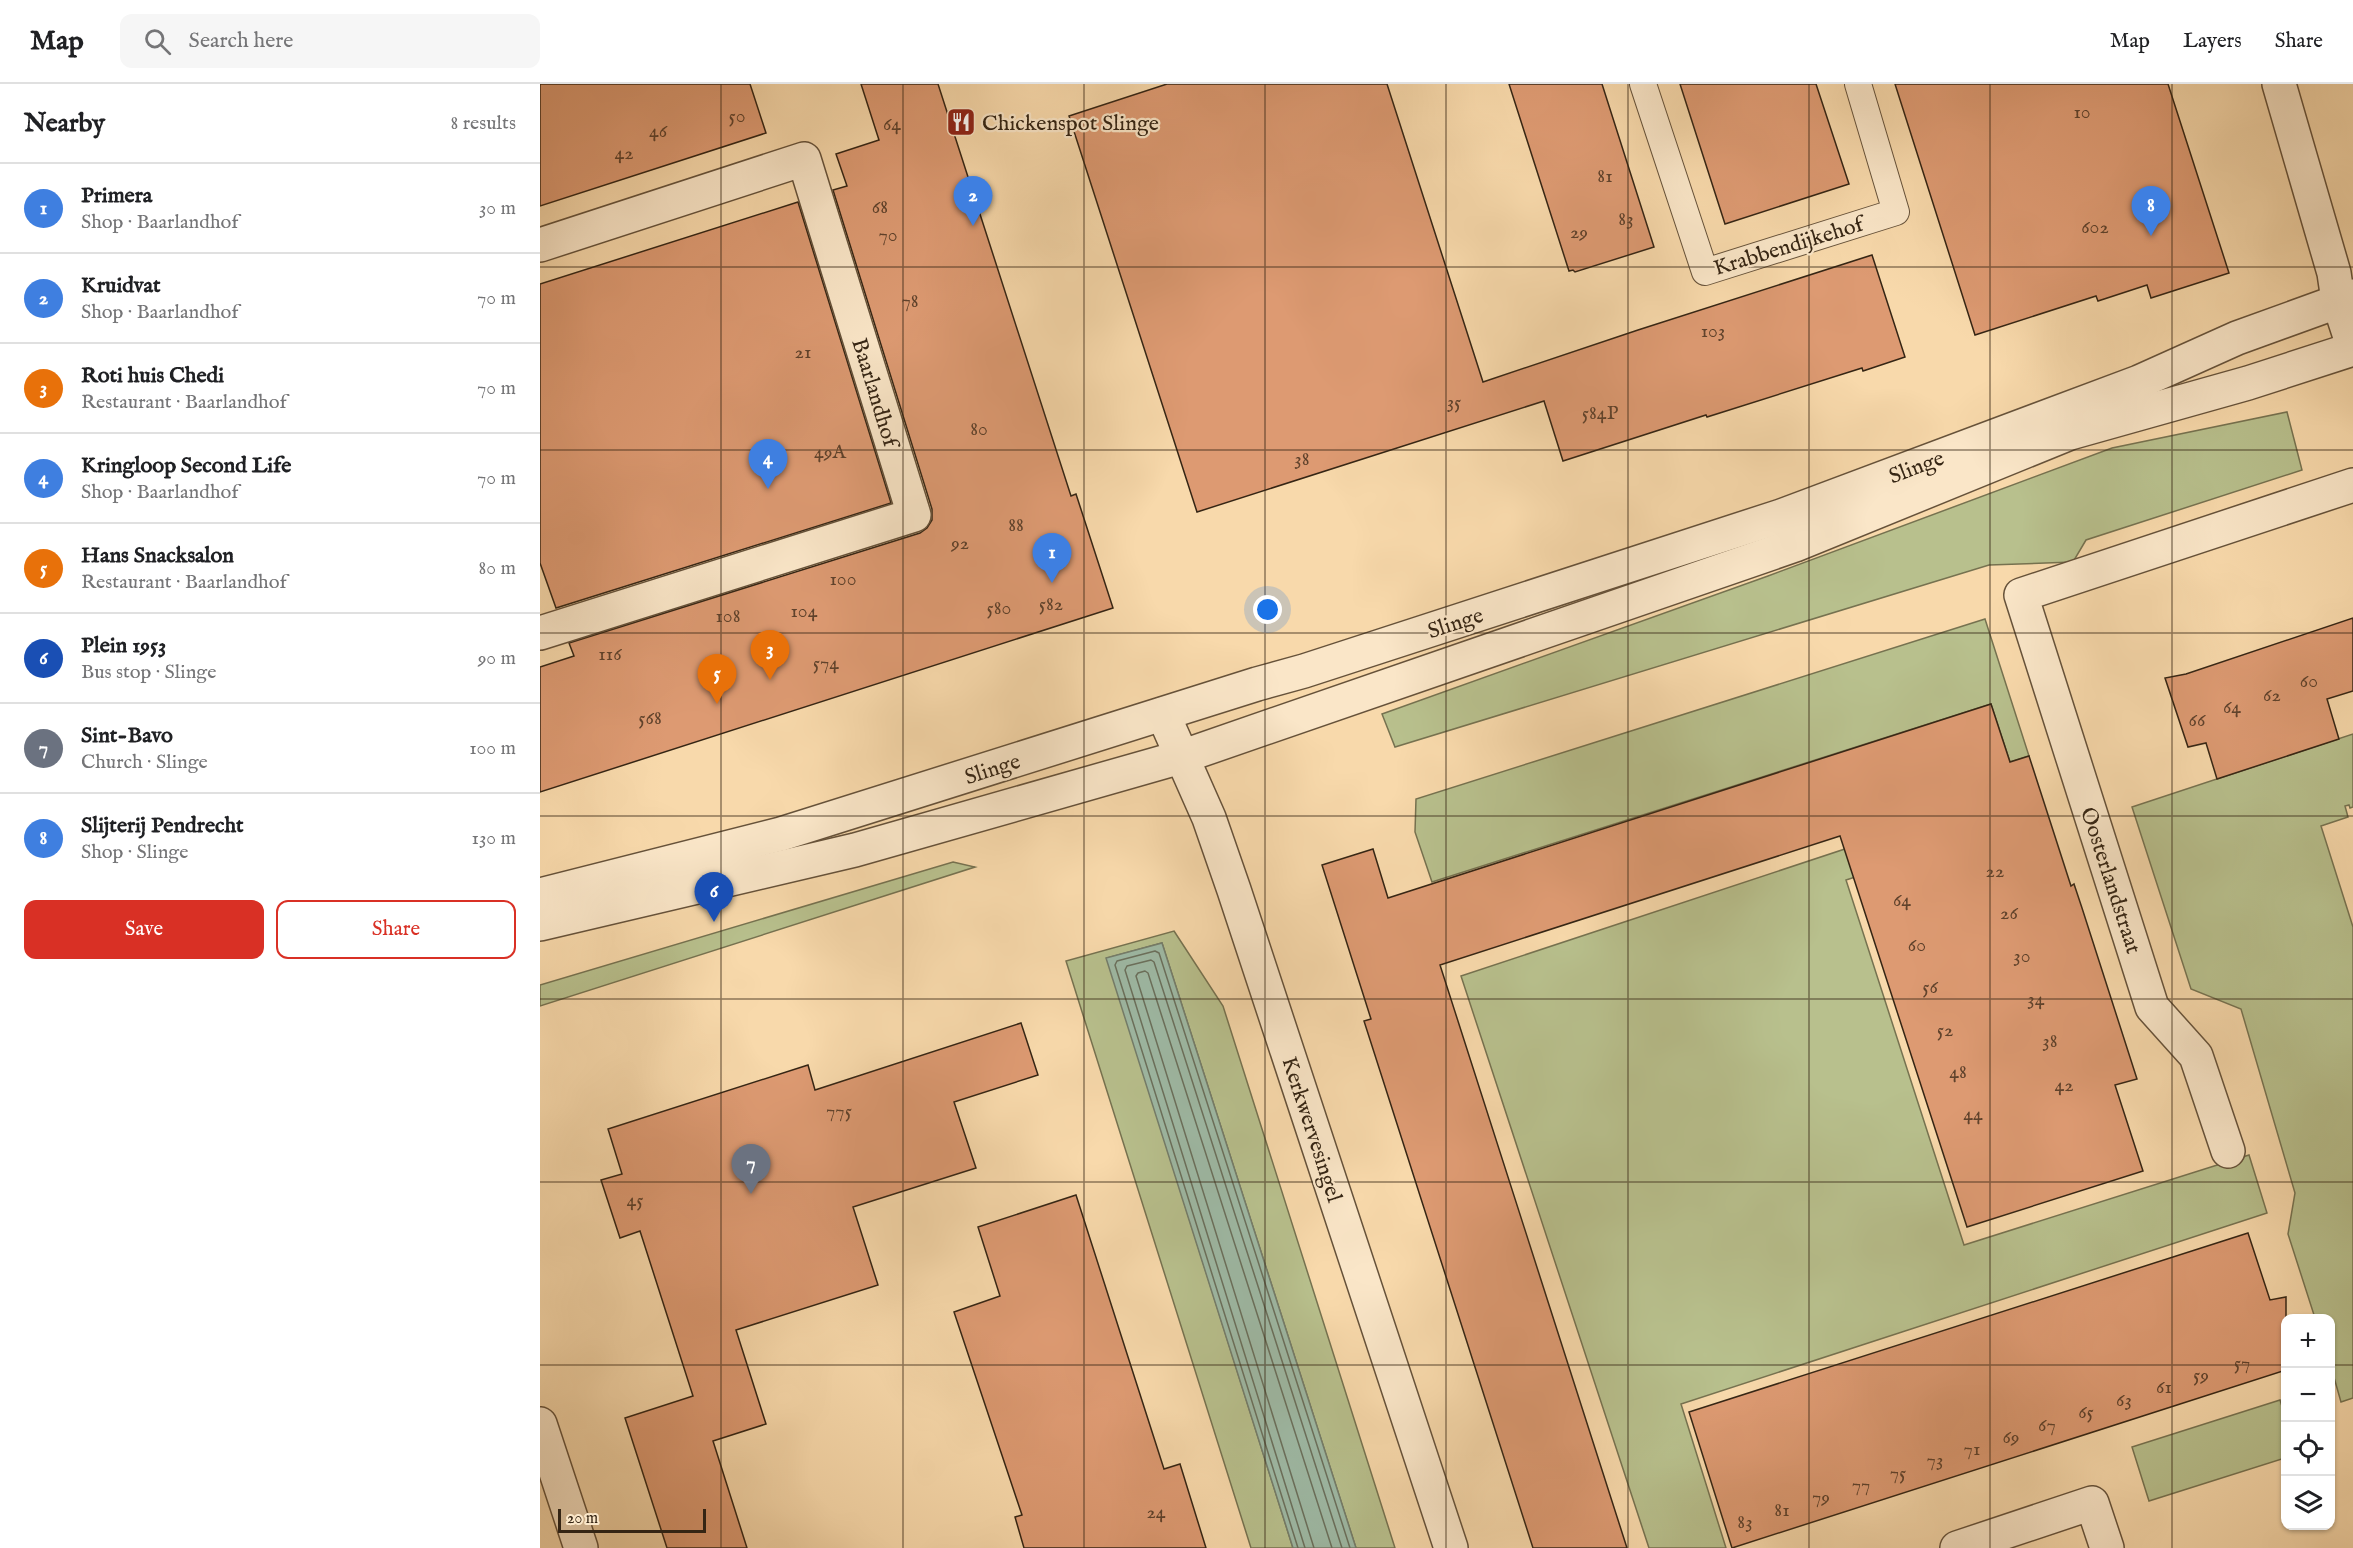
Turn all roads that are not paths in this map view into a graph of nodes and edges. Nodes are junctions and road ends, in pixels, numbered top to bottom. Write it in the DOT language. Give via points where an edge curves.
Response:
graph roads {
  1 [pos="1643,84"];
  2 [pos="1858,84"];
  3 [pos="2278,84"];
  4 [pos="540,245"];
  5 [pos="2346,298"];
  6 [pos="2353,347"];
  7 [pos="2353,485"];
  8 [pos="540,633"];
  9 [pos="1163,714"];
  10 [pos="1181,757"];
  11 [pos="540,895"];
  12 [pos="540,924"];
  13 [pos="2228,1151"];
  14 [pos="540,1424"];
  15 [pos="581,1548"];
  16 [pos="1451,1548"];
  17 [pos="1957,1548"];
  18 [pos="2107,1548"];
  1 -- 2 [label="lane, Krabbendijkehof" via="1705,272 1896,212"];
  3 -- 5 [label="street" via="2334,273"];
  4 -- 8 [label="street, Baarlandhof" via="804,159 914,514"];
  5 -- 6 [label="street"];
  5 -- 9 [label="street, Slinge" via="2237,338 2139,382 1781,516"];
  6 -- 10 [label="street, Slinge" via="2070,433 1795,545"];
  7 -- 13 [label="street, Oosterlandstraat" via="2021,595 2152,1007 2196,1056"];
  9 -- 10 [label="street, Kerkwervesingel"];
  9 -- 11 [label="street, Slinge" via="781,834"];
  10 -- 12 [label="street, Slinge" via="855,850"];
  10 -- 16 [label="street, Kerkwervesingel" via="1209,818 1234,890"];
  14 -- 15 [label="street"];
  17 -- 18 [label="street" via="2092,1503"];
}
